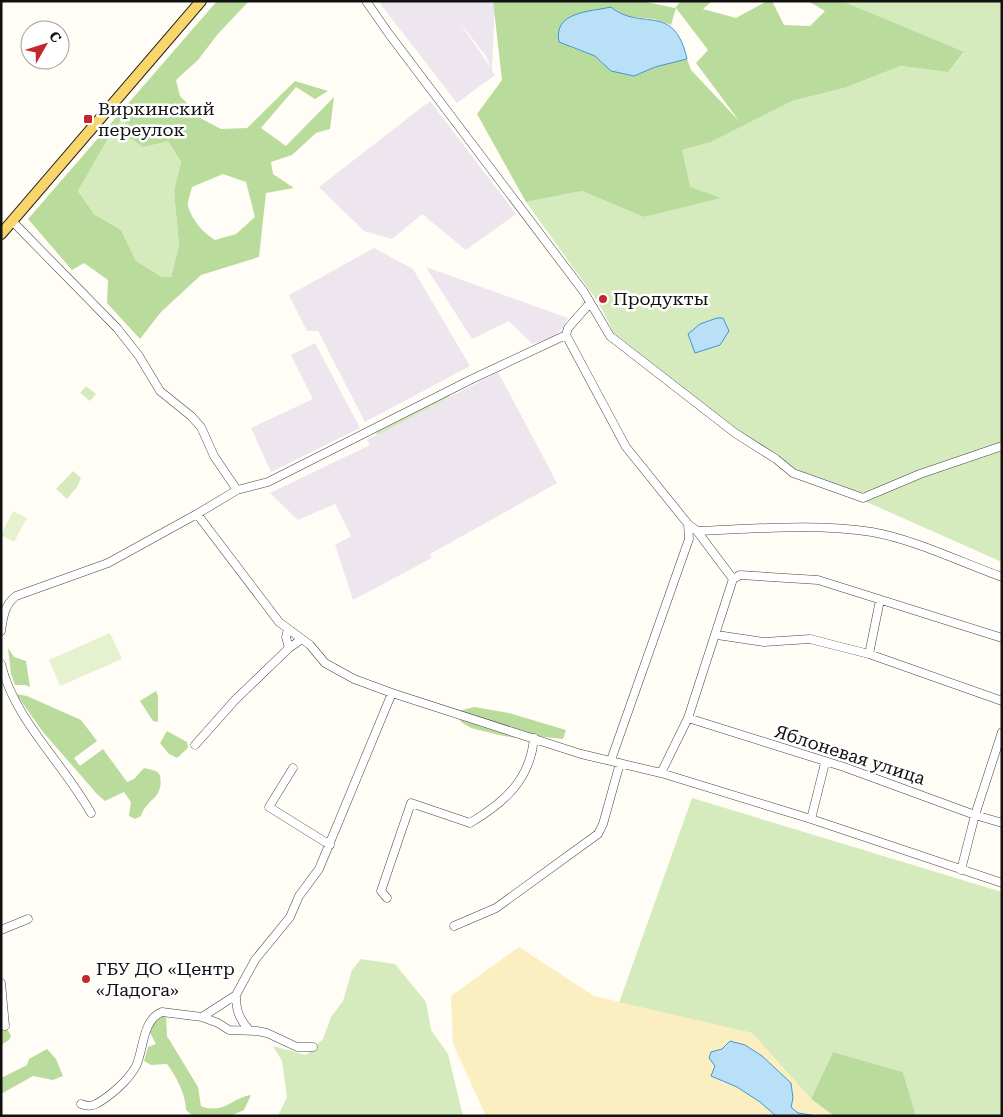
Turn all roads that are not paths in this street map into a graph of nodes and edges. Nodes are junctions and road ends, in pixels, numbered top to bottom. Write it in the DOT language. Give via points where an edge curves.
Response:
graph roads {
  1 [pos="200,1"];
  2 [pos="366,1"];
  3 [pos="12,221"];
  4 [pos="1,234"];
  5 [pos="590,303"];
  6 [pos="566,335"];
  7 [pos="1002,446"];
  8 [pos="237,490"];
  9 [pos="197,514"];
  10 [pos="688,524"];
  11 [pos="697,531"];
  12 [pos="1002,577"];
  13 [pos="733,579"];
  14 [pos="880,600"];
  15 [pos="288,629"];
  16 [pos="1,632"];
  17 [pos="716,635"];
  18 [pos="1002,638"];
  19 [pos="302,639"];
  20 [pos="290,648"];
  21 [pos="869,654"];
  22 [pos="1,664"];
  23 [pos="392,694"];
  24 [pos="1002,701"];
  25 [pos="688,718"];
  26 [pos="1002,732"];
  27 [pos="534,738"];
  28 [pos="195,745"];
  29 [pos="611,760"];
  30 [pos="825,762"];
  31 [pos="620,763"];
  32 [pos="293,768"];
  33 [pos="661,772"];
  34 [pos="91,813"];
  35 [pos="975,816"];
  36 [pos="811,819"];
  37 [pos="1002,823"];
  38 [pos="330,845"];
  39 [pos="961,870"];
  40 [pos="1002,884"];
  41 [pos="387,898"];
  42 [pos="28,919"];
  43 [pos="454,926"];
  44 [pos="1,930"];
  45 [pos="1,982"];
  46 [pos="236,995"];
  47 [pos="202,1017"];
  48 [pos="5,1026"];
  49 [pos="249,1030"];
  50 [pos="313,1047"];
  51 [pos="81,1104"];
  1 -- 3 [label="main road"];
  2 -- 5 [label="street"];
  3 -- 4 [label="main road"];
  3 -- 8 [label="street" via="117,328 160,391 201,427 214,456"];
  5 -- 6 [label="street" via="568,328"];
  5 -- 7 [label="street" via="610,336 734,433 793,473 821,485 863,498 920,474"];
  6 -- 8 [label="street" via="268,482"];
  6 -- 10 [label="street" via="626,447"];
  8 -- 9 [label="street"];
  9 -- 15 [label="street" via="268,608"];
  9 -- 16 [label="street" via="108,563 16,596 5,610"];
  10 -- 11 [label="street"];
  10 -- 29 [label="street" via="688,539"];
  11 -- 12 [label="street" via="843,529 873,533"];
  11 -- 13 [label="street"];
  13 -- 14 [label="street" via="740,575 818,580"];
  13 -- 17 [label="street"];
  14 -- 18 [label="street"];
  14 -- 21 [label="street"];
  15 -- 19 [label="street"];
  15 -- 20 [label="street" via="286,637"];
  17 -- 21 [label="street" via="764,642 810,639"];
  17 -- 25 [label="street"];
  19 -- 20 [label="street"];
  19 -- 23 [label="street" via="324,663"];
  20 -- 28 [label="street" via="235,700"];
  21 -- 24 [label="street"];
  22 -- 34 [label="street" via="4,678 20,710 75,785"];
  23 -- 27 [label="street"];
  23 -- 38 [label="street"];
  25 -- 30 [label="street, Яблоневая улица"];
  25 -- 33 [label="street"];
  26 -- 35 [label="street"];
  27 -- 29 [label="street"];
  27 -- 41 [label="street" via="532,758 511,793 470,823 411,803 381,891"];
  29 -- 31 [label="street"];
  30 -- 35 [label="street, Яблоневая улица"];
  30 -- 36 [label="street"];
  31 -- 33 [label="street"];
  31 -- 43 [label="street" via="598,834 496,908"];
  32 -- 38 [label="street" via="269,807"];
  33 -- 36 [label="street"];
  35 -- 37 [label="street, Яблоневая улица"];
  35 -- 39 [label="street"];
  36 -- 39 [label="street"];
  38 -- 46 [label="street" via="290,917 259,954"];
  39 -- 40 [label="street"];
  42 -- 44 [label="street"];
  45 -- 48 [label="street"];
  46 -- 47 [label="street"];
  46 -- 49 [label="street" via="240,1019"];
  47 -- 49 [label="street" via="229,1030"];
  47 -- 51 [label="street" via="156,1014 148,1026 141,1054 131,1074 96,1104"];
  49 -- 50 [label="street" via="268,1034 297,1047"];
}
